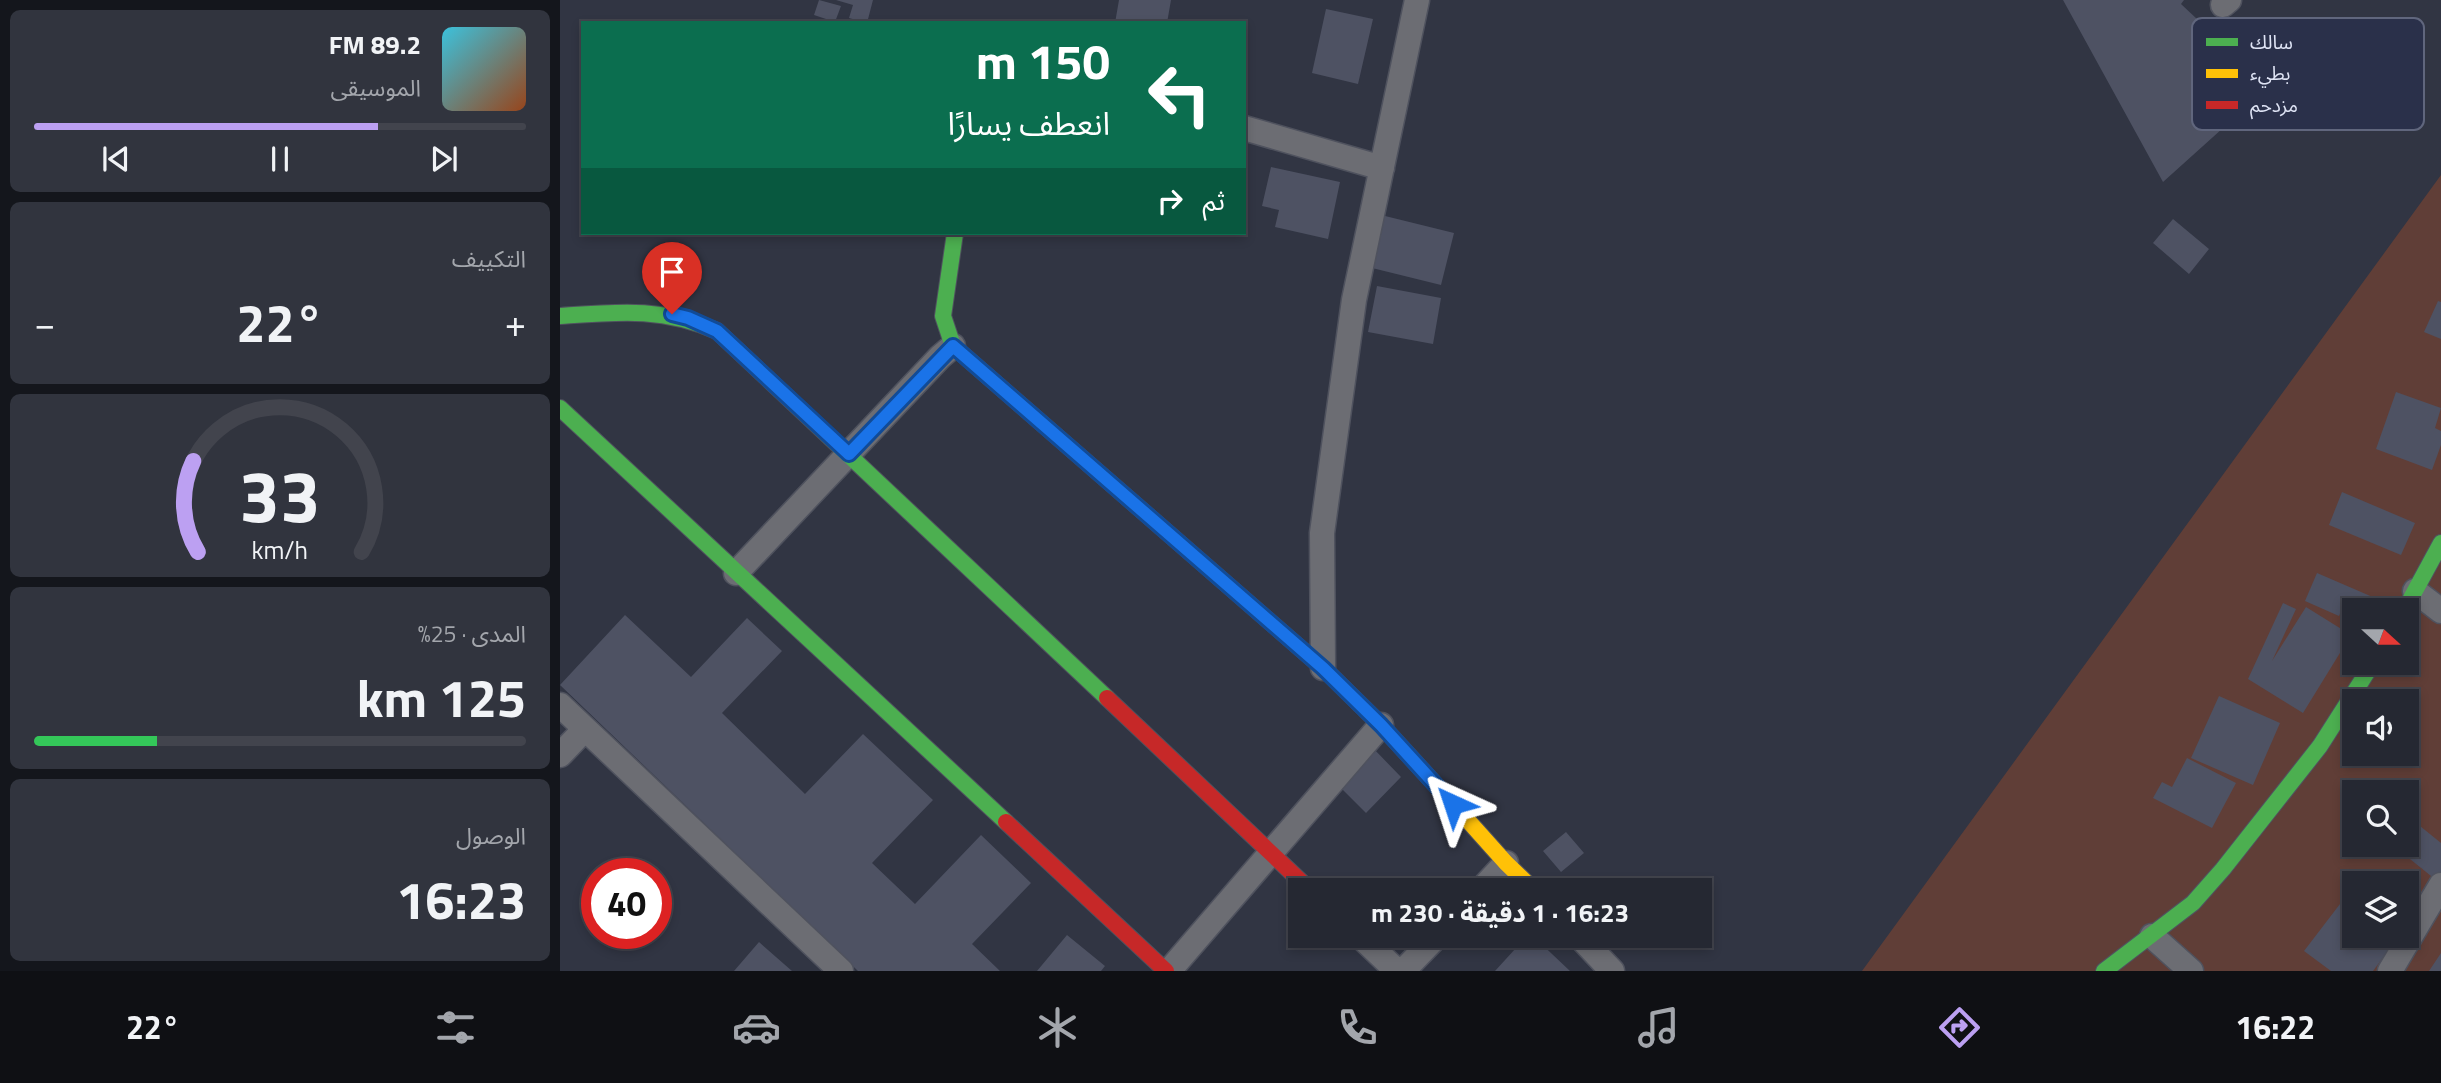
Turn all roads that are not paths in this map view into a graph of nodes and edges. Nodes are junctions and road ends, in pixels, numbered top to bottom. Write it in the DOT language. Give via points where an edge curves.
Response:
graph roads {
  1 [pos="1417,0"];
  2 [pos="1246,129"];
  3 [pos="1382,169"];
  4 [pos="955,235"];
  5 [pos="560,316"];
  6 [pos="953,346"];
  7 [pos="560,408"];
  8 [pos="849,454"];
  9 [pos="2441,543"];
  10 [pos="736,573"];
  11 [pos="2412,598"];
  12 [pos="2419,604"];
  13 [pos="2441,611"];
  14 [pos="1323,668"];
  15 [pos="2366,676"];
  16 [pos="560,705"];
  17 [pos="1381,725"];
  18 [pos="585,729"];
  19 [pos="560,755"];
  20 [pos="1270,853"];
  21 [pos="1506,863"];
  22 [pos="1297,878"];
  23 [pos="1492,878"];
  24 [pos="1522,878"];
  25 [pos="2441,885"];
  26 [pos="2152,936"];
  27 [pos="1373,948"];
  28 [pos="1425,948"];
  29 [pos="1590,948"];
  30 [pos="841,971"];
  31 [pos="1167,971"];
  32 [pos="1397,971"];
  33 [pos="1403,971"];
  34 [pos="1612,971"];
  35 [pos="2104,971"];
  36 [pos="2191,971"];
  37 [pos="2390,971"];
  1 -- 3 [label="street"];
  2 -- 3 [label="street"];
  3 -- 14 [label="street" via="1354,300 1322,533"];
  4 -- 6 [label="street" via="943,316"];
  5 -- 8 [label="street" via="655,311 704,324"];
  6 -- 8 [label="street"];
  6 -- 14 [label="street"];
  7 -- 10 [label="street"];
  8 -- 10 [label="street"];
  8 -- 20 [label="street"];
  9 -- 11 [label="street"];
  10 -- 31 [label="street"];
  12 -- 13 [label="street"];
  14 -- 17 [label="street"];
  15 -- 26 [label="street" via="2320,746 2223,869 2193,903"];
  16 -- 18 [label="street"];
  17 -- 20 [label="street"];
  17 -- 21 [label="street"];
  18 -- 19 [label="street"];
  18 -- 30 [label="street"];
  20 -- 22 [label="street"];
  20 -- 31 [label="street"];
  21 -- 23 [label="street"];
  21 -- 24 [label="street"];
  25 -- 37 [label="street"];
  26 -- 35 [label="street"];
  26 -- 36 [label="street"];
  27 -- 32 [label="street"];
  28 -- 33 [label="street"];
  29 -- 34 [label="street"];
}
